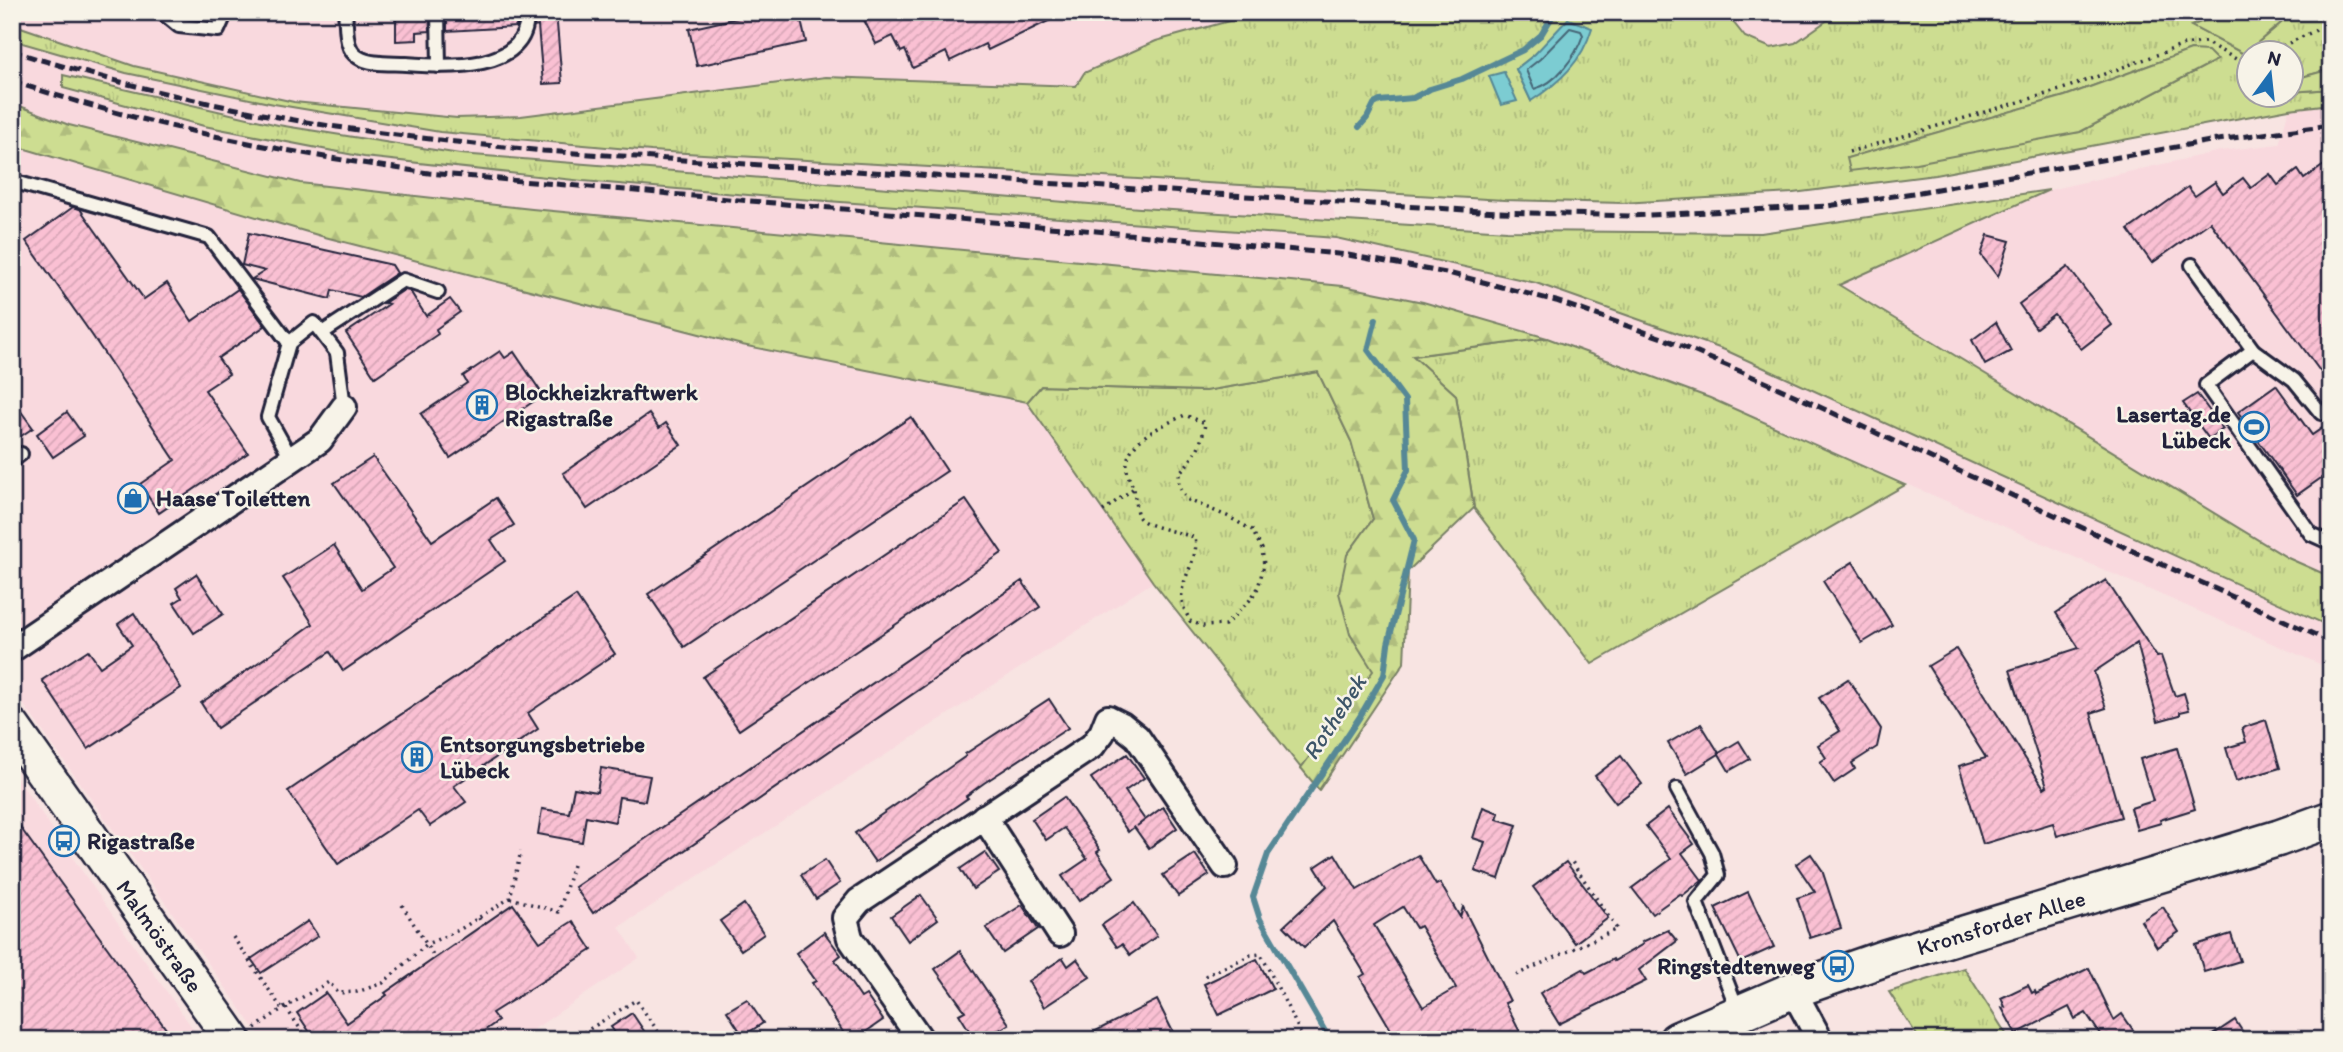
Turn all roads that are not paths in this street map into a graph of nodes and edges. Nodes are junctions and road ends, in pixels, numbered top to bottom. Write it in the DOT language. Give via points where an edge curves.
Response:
graph roads {
  1 [pos="162,12"];
  2 [pos="226,12"];
  3 [pos="345,12"];
  4 [pos="438,12"];
  5 [pos="527,12"];
  6 [pos="439,66"];
  7 [pos="12,181"];
  8 [pos="2192,265"];
  9 [pos="438,292"];
  10 [pos="322,333"];
  11 [pos="289,343"];
  12 [pos="2253,350"];
  13 [pos="344,407"];
  14 [pos="2321,413"];
  15 [pos="292,460"];
  16 [pos="2331,543"];
  17 [pos="12,649"];
  18 [pos="12,727"];
  19 [pos="1677,789"];
  20 [pos="984,817"];
  21 [pos="2331,819"];
  22 [pos="1225,866"];
  23 [pos="1060,934"];
  24 [pos="1793,990"];
  25 [pos="1739,1013"];
  26 [pos="242,1035"];
  27 [pos="921,1040"];
  28 [pos="1677,1040"];
  29 [pos="1820,1040"];
  1 -- 2 [label="lane" via="179,26 218,30"];
  3 -- 6 [label="lane" via="348,47 357,57"];
  4 -- 6 [label="lane"];
  5 -- 6 [label="lane" via="524,34 500,56 463,66"];
  7 -- 11 [label="lane" via="209,237"];
  8 -- 12 [label="lane"];
  9 -- 10 [label="lane" via="403,280"];
  10 -- 11 [label="lane" via="314,323"];
  10 -- 13 [label="lane" via="337,353"];
  11 -- 15 [label="lane" via="268,416"];
  12 -- 14 [label="lane" via="2294,380"];
  12 -- 16 [label="lane" via="2206,385 2311,534"];
  13 -- 15 [label="street" via="320,439"];
  15 -- 17 [label="street"];
  18 -- 26 [label="main road, Malmöstraße"];
  19 -- 25 [label="lane" via="1712,853 1718,875 1696,902"];
  20 -- 22 [label="street" via="1092,746 1108,718 1136,737"];
  20 -- 23 [label="street"];
  20 -- 27 [label="street" via="859,901 845,918 850,938"];
  21 -- 24 [label="main road, Kronsforder Allee"];
  24 -- 25 [label="main road, Kronsforder Allee"];
  24 -- 29 [label="street"];
  25 -- 28 [label="main road, Kronsforder Allee"];
}
